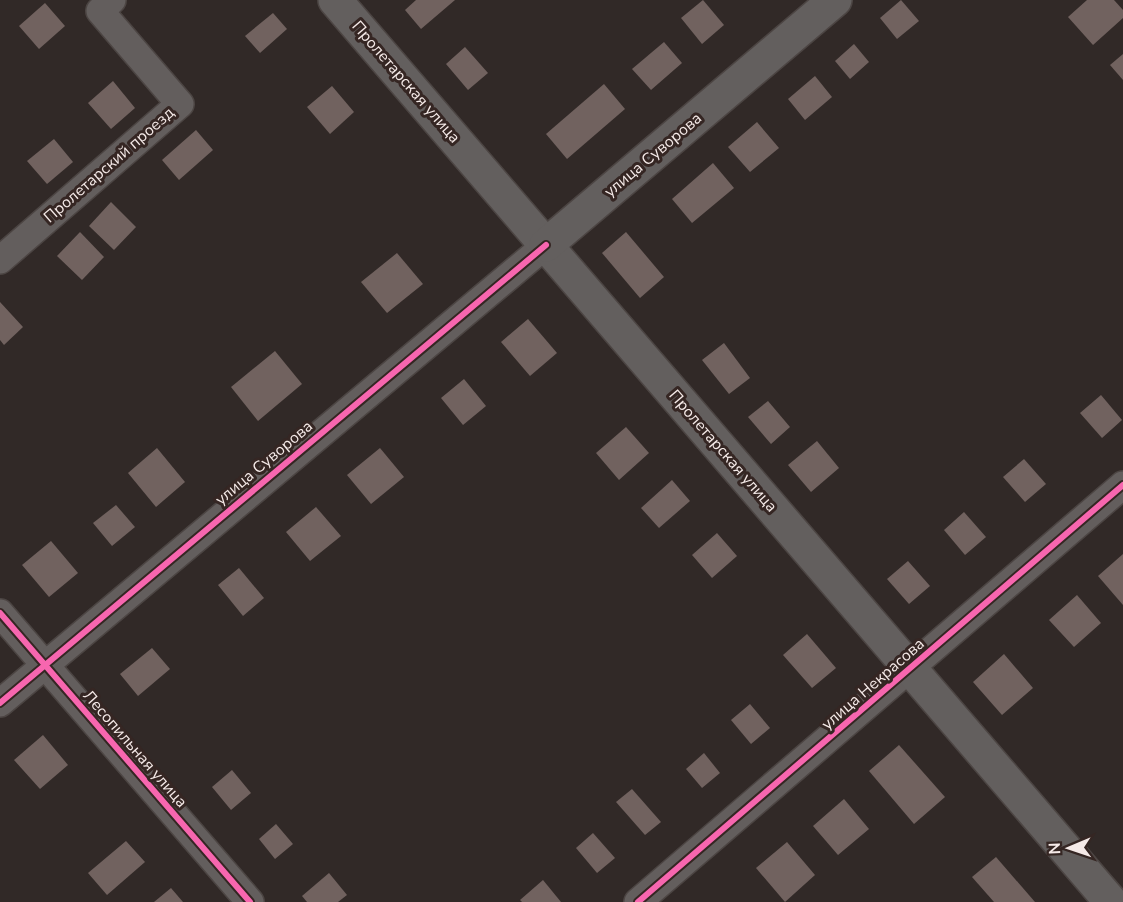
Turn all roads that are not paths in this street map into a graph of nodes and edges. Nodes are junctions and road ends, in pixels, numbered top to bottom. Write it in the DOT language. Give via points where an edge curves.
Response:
graph roads {
  1 [pos="335,0"];
  2 [pos="835,0"];
  3 [pos="101,4"];
  4 [pos="546,245"];
  5 [pos="0,260"];
  6 [pos="1123,485"];
  7 [pos="0,613"];
  8 [pos="44,664"];
  9 [pos="910,669"];
  10 [pos="0,703"];
  11 [pos="250,902"];
  12 [pos="638,902"];
  13 [pos="1111,902"];
  1 -- 4 [label="main road, Пролетарская улица"];
  2 -- 4 [label="main road, улица Суворова"];
  3 -- 5 [label="street, Пролетарский проезд" via="180,104"];
  4 -- 8 [label="street, улица Суворова"];
  4 -- 9 [label="main road, Пролетарская улица"];
  6 -- 9 [label="street, улица Некрасова"];
  7 -- 8 [label="street, Лесопильная улица"];
  8 -- 10 [label="street, улица Суворова"];
  8 -- 11 [label="street, Лесопильная улица"];
  9 -- 12 [label="street, улица Некрасова"];
  9 -- 13 [label="main road, Пролетарская улица"];
}
